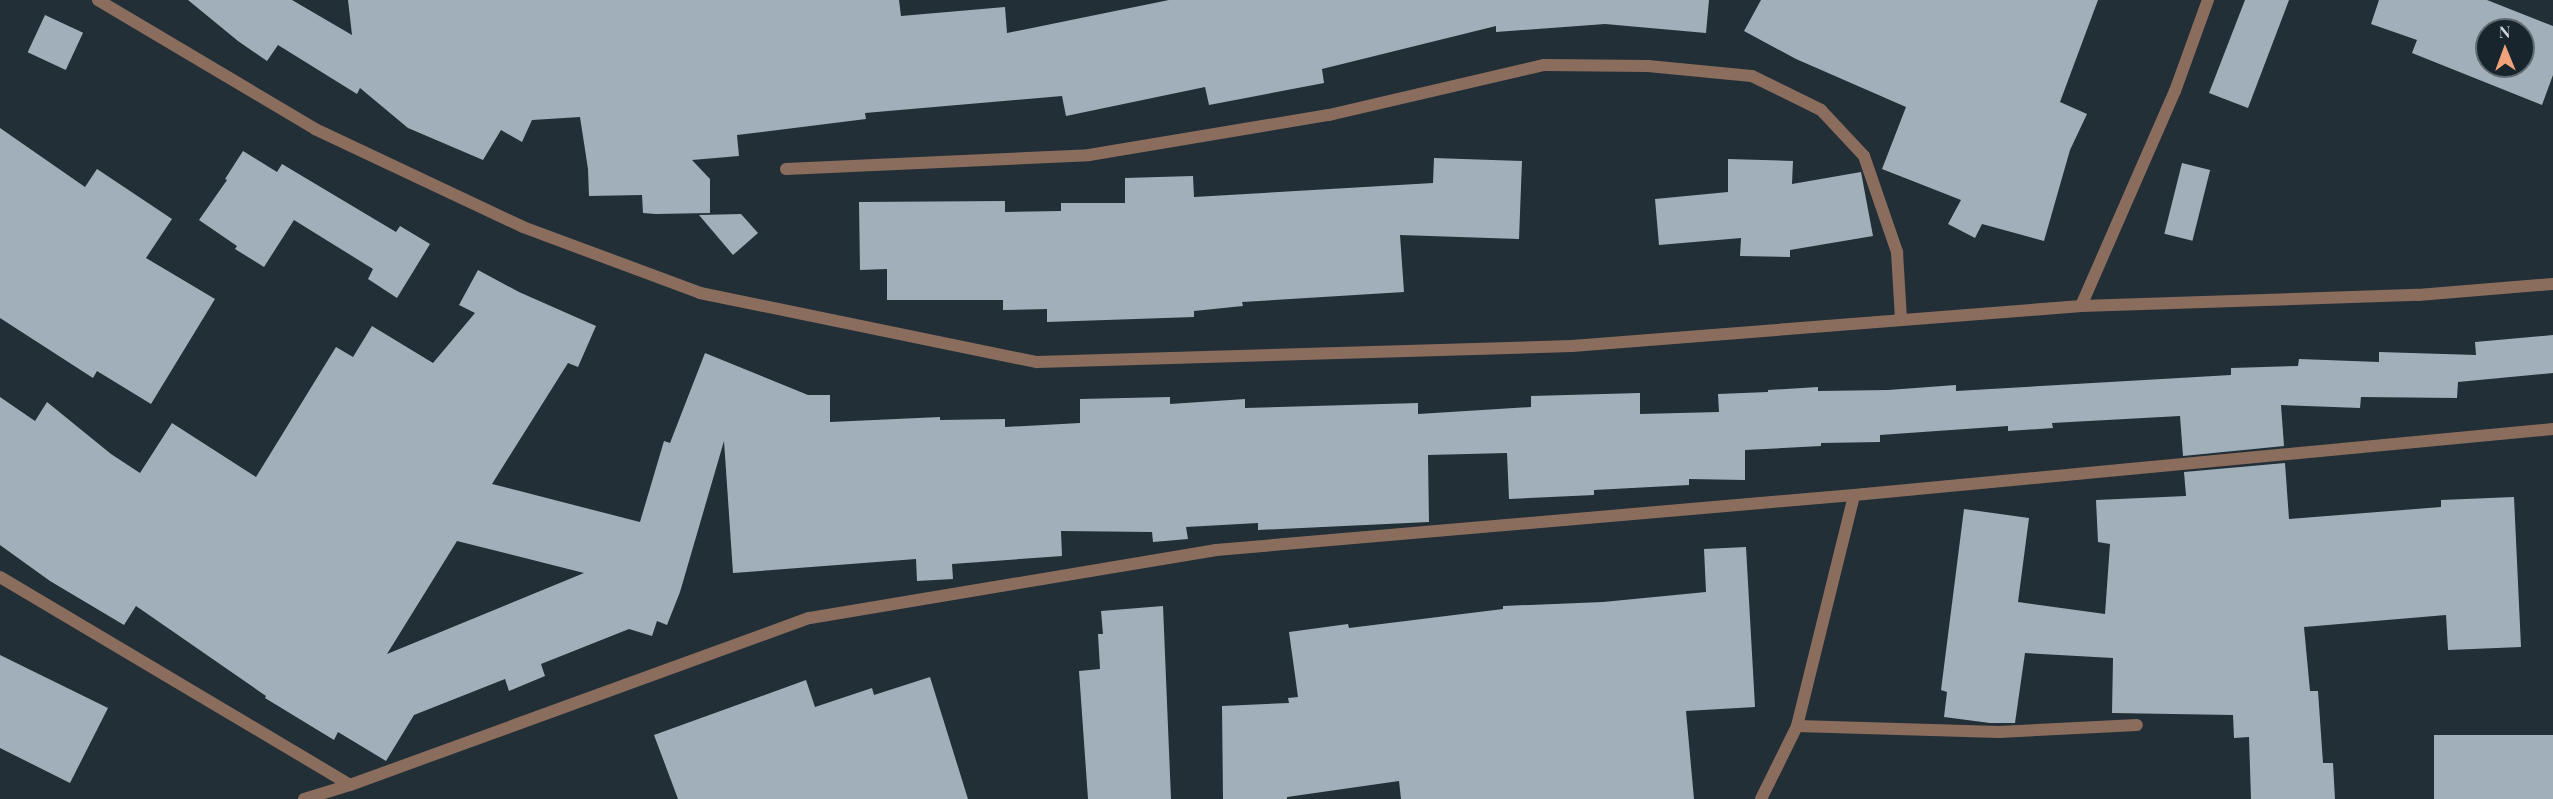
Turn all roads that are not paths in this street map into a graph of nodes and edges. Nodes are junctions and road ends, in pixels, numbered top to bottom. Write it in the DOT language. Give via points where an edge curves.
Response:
graph roads {
  1 [pos="98,0"];
  2 [pos="2208,0"];
  3 [pos="786,169"];
  4 [pos="2553,284"];
  5 [pos="2081,306"];
  6 [pos="1900,320"];
  7 [pos="2553,429"];
  8 [pos="1854,495"];
  9 [pos="0,577"];
  10 [pos="2137,725"];
  11 [pos="1797,726"];
  12 [pos="350,785"];
  13 [pos="304,799"];
  14 [pos="1761,799"];
  1 -- 6 [label="street" via="315,129 523,227 700,293 1037,362 1572,346"];
  2 -- 5 [label="street" via="2175,91"];
  3 -- 6 [label="street" via="1089,155 1329,115 1544,65 1648,66 1752,76 1821,110 1864,156 1897,252"];
  4 -- 5 [label="street" via="2418,295"];
  5 -- 6 [label="street"];
  7 -- 8 [label="street"];
  8 -- 11 [label="street"];
  8 -- 12 [label="street" via="1216,550 810,618"];
  9 -- 12 [label="street"];
  10 -- 11 [label="street" via="1999,732"];
  11 -- 14 [label="street"];
  12 -- 13 [label="street"];
}
